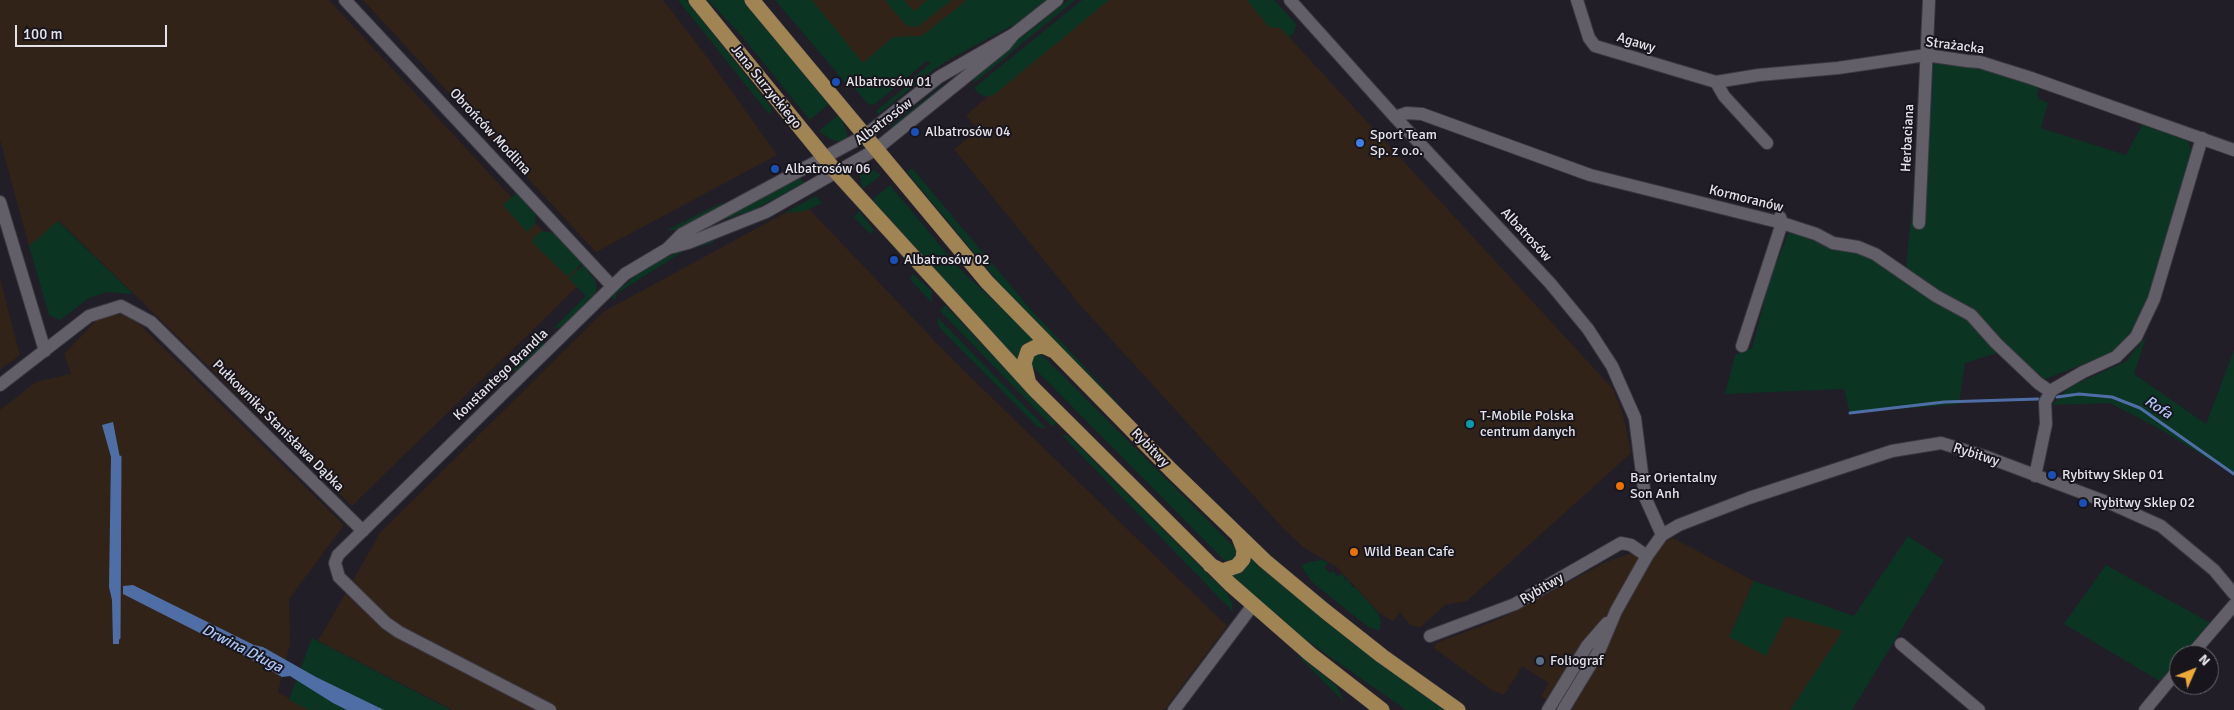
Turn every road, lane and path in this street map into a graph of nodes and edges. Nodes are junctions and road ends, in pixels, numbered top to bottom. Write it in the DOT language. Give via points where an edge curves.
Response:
graph roads {
  1 [pos="346,0"];
  2 [pos="696,0"];
  3 [pos="752,0"];
  4 [pos="1057,0"];
  5 [pos="1290,0"];
  6 [pos="1577,0"];
  7 [pos="1929,0"];
  8 [pos="1014,34"];
  9 [pos="1926,55"];
  10 [pos="1716,82"];
  11 [pos="1395,117"];
  12 [pos="864,136"];
  13 [pos="2202,138"];
  14 [pos="1767,143"];
  15 [pos="875,150"];
  16 [pos="2234,150"];
  17 [pos="825,158"];
  18 [pos="837,173"];
  19 [pos="0,202"];
  20 [pos="1780,219"];
  21 [pos="1919,223"];
  22 [pos="667,248"];
  23 [pos="611,285"];
  24 [pos="1742,346"];
  25 [pos="45,351"];
  26 [pos="1054,352"];
  27 [pos="0,385"];
  28 [pos="1035,390"];
  29 [pos="2051,392"];
  30 [pos="2035,476"];
  31 [pos="363,531"];
  32 [pos="1236,534"];
  33 [pos="1662,535"];
  34 [pos="1647,556"];
  35 [pos="1207,563"];
  36 [pos="2234,594"];
  37 [pos="1252,605"];
  38 [pos="2234,606"];
  39 [pos="1616,611"];
  40 [pos="1430,636"];
  41 [pos="1901,644"];
  42 [pos="2201,645"];
  43 [pos="2169,682"];
  44 [pos="550,710"];
  45 [pos="1174,710"];
  46 [pos="1382,710"];
  47 [pos="1458,710"];
  48 [pos="1548,710"];
  49 [pos="1563,710"];
  50 [pos="1979,710"];
  51 [pos="2145,710"];
  1 -- 23 [label="street, Obrońców Modlina"];
  2 -- 17 [label="main road, Jana Surzyckiego"];
  3 -- 12 [label="main road"];
  4 -- 8 [label="street, Albatrosów"];
  5 -- 11 [label="street, Albatrosów"];
  6 -- 10 [label="street, Agawy" via="1589,38 1595,46"];
  7 -- 9 [label="street, Herbaciana"];
  8 -- 12 [label="street, Albatrosów" via="938,77"];
  8 -- 15 [label="street, Albatrosów" via="1005,45"];
  9 -- 10 [label="street, Strażacka"];
  9 -- 13 [label="street, Strażacka" via="1980,62"];
  9 -- 21 [label="street, Herbaciana"];
  10 -- 14 [label="street" via="1724,96"];
  11 -- 20 [label="street, Kormoranów" via="1407,113 1422,114 1590,175"];
  11 -- 33 [label="street, Albatrosów" via="1550,284 1604,353 1634,418 1645,497"];
  12 -- 15 [label="main road"];
  12 -- 17 [label="street, Albatrosów"];
  13 -- 16 [label="street, Strażacka"];
  13 -- 29 [label="street" via="2154,299 2136,337 2116,358 2083,372"];
  15 -- 18 [label="street, Albatrosów"];
  15 -- 26 [label="main road, Rybitwy" via="987,282"];
  17 -- 18 [label="main road, Jana Surzyckiego"];
  17 -- 22 [label="street, Konstantego Brandla" via="682,234"];
  18 -- 22 [label="street, Konstantego Brandla" via="766,212"];
  18 -- 28 [label="main road"];
  19 -- 25 [label="street"];
  20 -- 24 [label="street"];
  20 -- 29 [label="street, Kormoranów" via="1833,242 1875,254 1936,296 1971,315 1996,343"];
  22 -- 23 [label="street, Konstantego Brandla"];
  23 -- 31 [label="street, Konstantego Brandla"];
  25 -- 27 [label="street, Pułkownika Stanisława Dąbka"];
  25 -- 31 [label="street, Pułkownika Stanisława Dąbka" via="89,316 121,306 151,322"];
  26 -- 28 [label="main road" via="1039,346 1026,354 1024,368"];
  26 -- 32 [label="main road, Rybitwy"];
  28 -- 35 [label="main road"];
  29 -- 30 [label="street" via="2045,402 2046,424"];
  30 -- 33 [label="street, Rybitwy" via="1940,443 1892,451 1828,471 1740,501"];
  30 -- 36 [label="street, Rybitwy" via="2161,526 2214,570"];
  31 -- 44 [label="street" via="338,555 335,566 342,581 375,614 399,632"];
  32 -- 35 [label="main road" via="1244,550 1238,566 1222,571"];
  32 -- 47 [label="main road, Rybitwy" via="1324,611"];
  33 -- 34 [label="street, Rybitwy"];
  34 -- 39 [label="street, Rybitwy"];
  34 -- 40 [label="street, Rybitwy" via="1631,544 1621,543 1515,604"];
  35 -- 37 [label="main road"];
  37 -- 45 [label="street"];
  37 -- 46 [label="main road"];
  38 -- 42 [label="street"];
  39 -- 48 [label="street, Rybitwy" via="1587,646"];
  39 -- 49 [label="street, Rybitwy" via="1600,649"];
  41 -- 50 [label="street"];
  43 -- 51 [label="street"];
}
